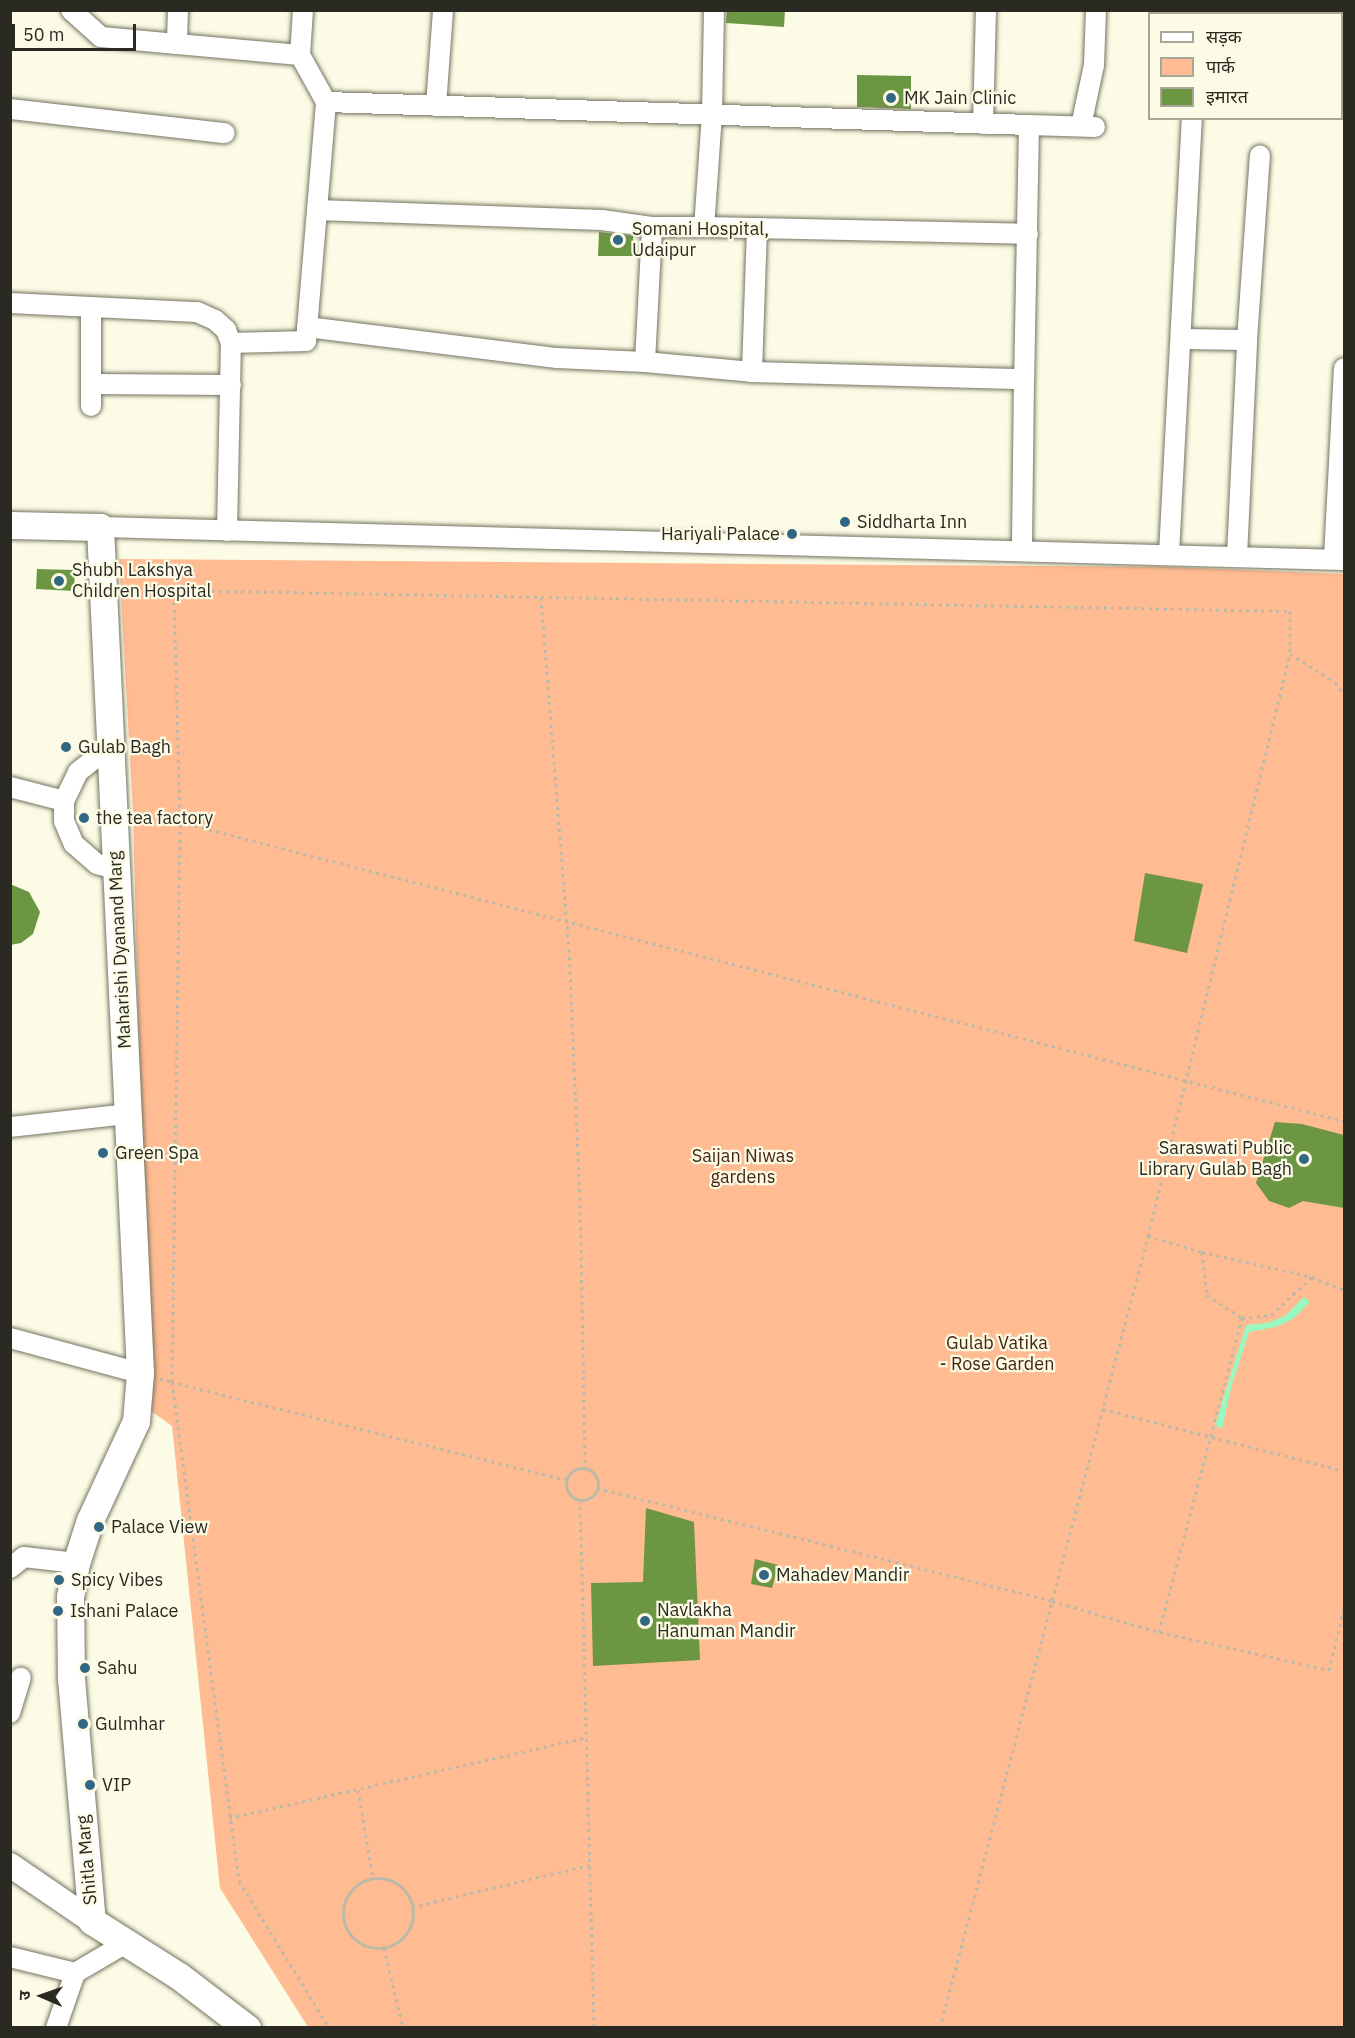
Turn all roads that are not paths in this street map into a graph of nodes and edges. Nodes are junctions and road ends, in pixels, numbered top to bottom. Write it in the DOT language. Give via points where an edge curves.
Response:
graph roads {
  1 [pos="71,10"];
  2 [pos="178,10"];
  3 [pos="303,10"];
  4 [pos="443,10"];
  5 [pos="714,10"];
  6 [pos="986,10"];
  7 [pos="1096,10"];
  8 [pos="177,44"];
  9 [pos="300,55"];
  10 [pos="326,102"];
  11 [pos="436,106"];
  12 [pos="10,109"];
  13 [pos="712,114"];
  14 [pos="1192,120"];
  15 [pos="983,124"];
  16 [pos="1029,125"];
  17 [pos="225,133"];
  18 [pos="1260,155"];
  19 [pos="317,210"];
  20 [pos="652,227"];
  21 [pos="704,227"];
  22 [pos="757,228"];
  23 [pos="1028,234"];
  24 [pos="10,303"];
  25 [pos="91,307"];
  26 [pos="307,327"];
  27 [pos="1181,339"];
  28 [pos="1247,340"];
  29 [pos="231,343"];
  30 [pos="645,362"];
  31 [pos="1344,368"];
  32 [pos="752,372"];
  33 [pos="1024,380"];
  34 [pos="91,384"];
  35 [pos="231,385"];
  36 [pos="91,406"];
  37 [pos="10,525"];
  38 [pos="100,527"];
  39 [pos="226,531"];
  40 [pos="1022,550"];
  41 [pos="1169,554"];
  42 [pos="1237,556"];
  43 [pos="1339,559"];
  44 [pos="111,753"];
  45 [pos="10,787"];
  46 [pos="64,801"];
  47 [pos="116,869"];
  48 [pos="128,1114"];
  49 [pos="10,1127"];
  50 [pos="10,1338"];
  51 [pos="140,1373"];
  52 [pos="76,1563"];
  53 [pos="10,1568"];
  54 [pos="21,1678"];
  55 [pos="10,1713"];
  56 [pos="10,1865"];
  57 [pos="92,1921"];
  58 [pos="126,1943"];
  59 [pos="10,1957"];
  60 [pos="75,1972"];
  61 [pos="56,2028"];
  62 [pos="247,2028"];
  1 -- 8 [label="street" via="101,37"];
  2 -- 8 [label="street"];
  3 -- 9 [label="street"];
  4 -- 11 [label="street"];
  5 -- 13 [label="street"];
  6 -- 15 [label="street"];
  7 -- 16 [label="street" via="1088,127"];
  8 -- 9 [label="street"];
  9 -- 10 [label="street"];
  10 -- 11 [label="street"];
  10 -- 19 [label="street"];
  11 -- 13 [label="street"];
  12 -- 17 [label="street"];
  13 -- 15 [label="street"];
  13 -- 21 [label="street"];
  14 -- 27 [label="street"];
  15 -- 16 [label="street"];
  16 -- 23 [label="street"];
  18 -- 28 [label="street"];
  19 -- 20 [label="street" via="602,220"];
  19 -- 26 [label="street"];
  20 -- 21 [label="street"];
  20 -- 30 [label="street"];
  21 -- 22 [label="street"];
  22 -- 23 [label="street"];
  22 -- 32 [label="street"];
  23 -- 33 [label="street"];
  24 -- 25 [label="street"];
  25 -- 29 [label="street" via="197,312 226,330"];
  25 -- 34 [label="street"];
  26 -- 29 [label="street" via="306,341"];
  26 -- 30 [label="street" via="557,358"];
  27 -- 28 [label="street"];
  27 -- 41 [label="street"];
  28 -- 42 [label="street"];
  29 -- 35 [label="street"];
  30 -- 32 [label="street"];
  31 -- 43 [label="street"];
  32 -- 33 [label="street"];
  33 -- 40 [label="street"];
  34 -- 35 [label="street"];
  34 -- 36 [label="street"];
  35 -- 39 [label="street"];
  37 -- 38 [label="main road"];
  38 -- 39 [label="street"];
  38 -- 44 [label="main road, Maharishi Dyanand Marg"];
  39 -- 40 [label="street"];
  40 -- 41 [label="street"];
  41 -- 42 [label="street"];
  42 -- 43 [label="street"];
  44 -- 46 [label="street" via="95,758 78,772"];
  44 -- 47 [label="main road, Maharishi Dyanand Marg"];
  45 -- 46 [label="street"];
  46 -- 47 [label="street" via="64,821 74,844 97,864"];
  47 -- 48 [label="main road, Maharishi Dyanand Marg"];
  48 -- 49 [label="street"];
  48 -- 51 [label="main road, Maharishi Dyanand Marg"];
  50 -- 51 [label="street"];
  51 -- 52 [label="main road, Shitla Marg" via="136,1421 90,1520"];
  52 -- 53 [label="street" via="24,1557"];
  52 -- 57 [label="main road, Shitla Marg" via="70,1596 71,1678"];
  54 -- 55 [label="street"];
  56 -- 57 [label="street"];
  57 -- 58 [label="main road, Shitla Marg"];
  58 -- 60 [label="street"];
  58 -- 62 [label="main road, Shitla Marg" via="179,1976"];
  59 -- 60 [label="street"];
  60 -- 61 [label="street"];
}
